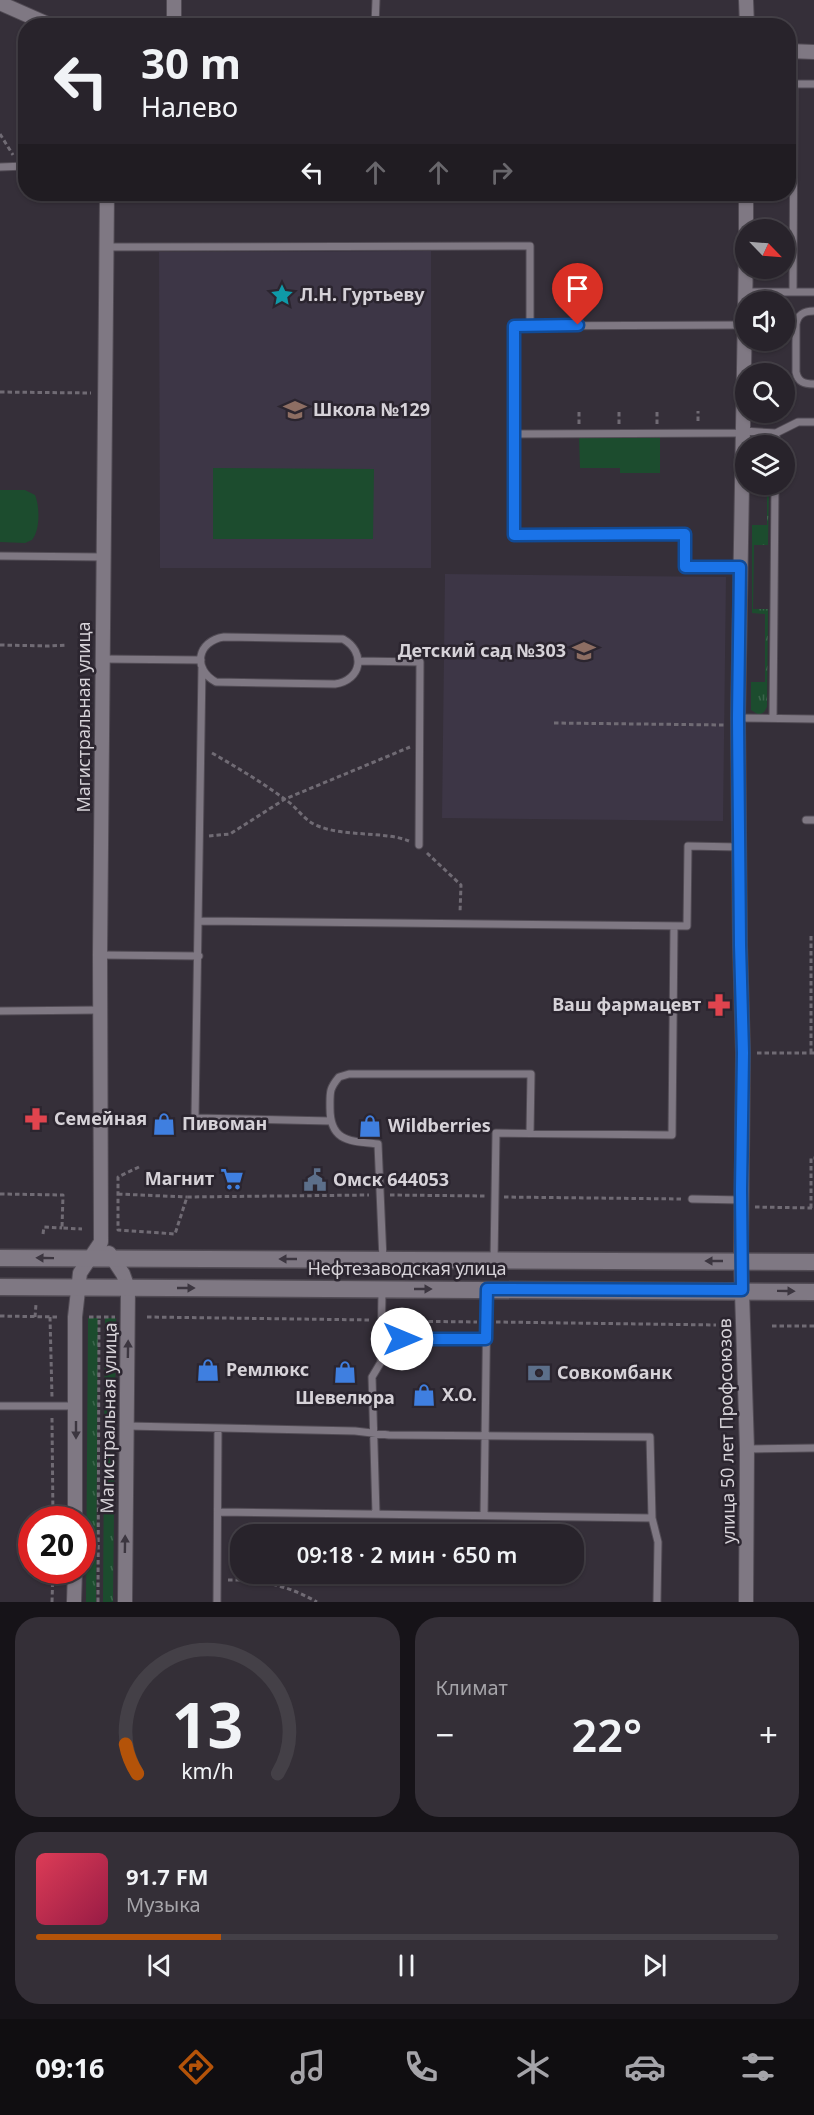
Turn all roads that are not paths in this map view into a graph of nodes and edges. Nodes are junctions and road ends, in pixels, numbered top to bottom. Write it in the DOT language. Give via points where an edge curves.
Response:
graph roads {
  1 [pos="174,0"];
  2 [pos="375,0"];
  3 [pos="746,0"];
  4 [pos="0,3"];
  5 [pos="34,18"];
  6 [pos="174,18"];
  7 [pos="375,18"];
  8 [pos="747,18"];
  9 [pos="796,51"];
  10 [pos="814,52"];
  11 [pos="796,84"];
  12 [pos="814,84"];
  13 [pos="0,166"];
  14 [pos="18,166"];
  15 [pos="107,201"];
  16 [pos="746,201"];
  17 [pos="793,201"];
  18 [pos="746,219"];
  19 [pos="106,247"];
  20 [pos="793,291"];
  21 [pos="795,292"];
  22 [pos="814,292"];
  23 [pos="814,311"];
  24 [pos="735,325"];
  25 [pos="530,326"];
  26 [pos="744,351"];
  27 [pos="814,384"];
  28 [pos="814,422"];
  29 [pos="742,432"];
  30 [pos="776,433"];
  31 [pos="515,434"];
  32 [pos="775,495"];
  33 [pos="0,556"];
  34 [pos="103,557"];
  35 [pos="740,567"];
  36 [pos="102,659"];
  37 [pos="358,662"];
  38 [pos="201,663"];
  39 [pos="773,718"];
  40 [pos="814,719"];
  41 [pos="733,722"];
  42 [pos="418,845"];
  43 [pos="739,847"];
  44 [pos="199,921"];
  45 [pos="674,926"];
  46 [pos="100,955"];
  47 [pos="199,956"];
  48 [pos="100,1010"];
  49 [pos="0,1011"];
  50 [pos="330,1120"];
  51 [pos="530,1134"];
  52 [pos="692,1199"];
  53 [pos="741,1204"];
  54 [pos="101,1242"];
  55 [pos="0,1258"];
  56 [pos="90,1259"];
  57 [pos="113,1259"];
  58 [pos="382,1260"];
  59 [pos="494,1260"];
  60 [pos="741,1261"];
  61 [pos="814,1262"];
  62 [pos="0,1287"];
  63 [pos="77,1288"];
  64 [pos="128,1288"];
  65 [pos="382,1288"];
  66 [pos="487,1289"];
  67 [pos="742,1290"];
  68 [pos="814,1292"];
  69 [pos="381,1339"];
  70 [pos="486,1339"];
  71 [pos="0,1406"];
  72 [pos="76,1407"];
  73 [pos="127,1426"];
  74 [pos="218,1428"];
  75 [pos="373,1434"];
  76 [pos="485,1434"];
  77 [pos="814,1448"];
  78 [pos="747,1449"];
  79 [pos="75,1506"];
  80 [pos="218,1512"];
  81 [pos="376,1514"];
  82 [pos="484,1515"];
  83 [pos="652,1518"];
  84 [pos="75,1584"];
  85 [pos="74,1602"];
  86 [pos="125,1602"];
  87 [pos="217,1602"];
  88 [pos="657,1602"];
  89 [pos="746,1602"];
  1 -- 6 [label="street"];
  2 -- 7 [label="lane"];
  3 -- 8 [label="street"];
  4 -- 5 [label="street"];
  9 -- 10 [label="street"];
  11 -- 12 [label="lane"];
  13 -- 14 [label="lane"];
  15 -- 19 [label="street, Магистральная улица"];
  16 -- 18 [label="street"];
  17 -- 20 [label="lane"];
  19 -- 25 [label="lane" via="530,246"];
  19 -- 34 [label="street, Магистральная улица"];
  21 -- 22 [label="lane"];
  23 -- 27 [label="lane" via="797,318 796,372 802,383"];
  24 -- 25 [label="lane"];
  25 -- 31 [label="lane" via="514,326"];
  26 -- 29 [label="street, улица 50 лет Профсоюзов"];
  28 -- 30 [label="lane" via="798,422"];
  29 -- 30 [label="lane"];
  29 -- 31 [label="lane"];
  29 -- 35 [label="street, улица 50 лет Профсоюзов"];
  31 -- 35 [label="lane" via="514,535 685,534 685,567"];
  32 -- 39 [label="lane"];
  33 -- 34 [label="lane"];
  34 -- 36 [label="street, Магистральная улица"];
  35 -- 41 [label="street, улица 50 лет Профсоюзов"];
  36 -- 38 [label="lane"];
  36 -- 46 [label="street, Магистральная улица"];
  37 -- 38 [label="lane" via="349,680 335,684 224,683 210,678"];
  37 -- 38 [label="lane" via="354,648 343,639 217,638 205,646"];
  37 -- 42 [label="lane" via="420,662"];
  38 -- 44 [label="lane"];
  39 -- 40 [label="lane"];
  39 -- 41 [label="lane"];
  41 -- 43 [label="street, улица 50 лет Профсоюзов"];
  43 -- 45 [label="lane" via="688,846 687,926"];
  43 -- 53 [label="street, улица 50 лет Профсоюзов"];
  44 -- 45 [label="lane"];
  44 -- 47 [label="lane"];
  45 -- 51 [label="lane" via="672,1135"];
  46 -- 47 [label="lane"];
  46 -- 48 [label="street, Магистральная улица"];
  47 -- 50 [label="lane" via="195,1118"];
  48 -- 49 [label="lane"];
  48 -- 54 [label="street, Магистральная улица"];
  50 -- 51 [label="lane" via="330,1089 339,1077 349,1074 531,1074"];
  50 -- 58 [label="lane" via="336,1133 350,1141 378,1144"];
  51 -- 59 [label="lane" via="496,1133"];
  52 -- 53 [label="lane"];
  53 -- 60 [label="street, улица 50 лет Профсоюзов"];
  54 -- 56 [label="street, Магистральная улица"];
  54 -- 57 [label="street, Магистральная улица"];
  56 -- 55 [label="main road, Нефтезаводская улица, one-way"];
  56 -- 57 [label="main road, Нефтезаводская улица"];
  56 -- 63 [label="street, Магистральная улица" via="80,1273"];
  58 -- 57 [label="main road, Нефтезаводская улица, one-way"];
  57 -- 64 [label="street, Магистральная улица"];
  58 -- 59 [label="main road, Нефтезаводская улица"];
  60 -- 59 [label="main road, Нефтезаводская улица, one-way"];
  60 -- 61 [label="main road, Нефтезаводская улица"];
  60 -- 67 [label="street, улица 50 лет Профсоюзов"];
  62 -- 63 [label="main road, Нефтезаводская улица"];
  63 -- 64 [label="main road, Нефтезаводская улица"];
  63 -- 72 [label="street, Магистральная улица"];
  64 -- 65 [label="main road, Нефтезаводская улица, one-way"];
  73 -- 64 [label="street, Магистральная улица, one-way"];
  65 -- 66 [label="main road, Нефтезаводская улица, one-way"];
  65 -- 69 [label="lane"];
  66 -- 67 [label="main road, Нефтезаводская улица"];
  66 -- 70 [label="lane"];
  67 -- 68 [label="main road, Нефтезаводская улица, one-way"];
  67 -- 78 [label="street, улица 50 лет Профсоюзов"];
  69 -- 70 [label="lane"];
  69 -- 75 [label="lane" via="381,1362 372,1377"];
  70 -- 76 [label="lane"];
  71 -- 72 [label="lane"];
  72 -- 79 [label="street, Магистральная улица, one-way"];
  73 -- 74 [label="lane"];
  86 -- 73 [label="street, Магистральная улица, one-way"];
  74 -- 75 [label="lane"];
  74 -- 80 [label="lane"];
  75 -- 76 [label="lane"];
  75 -- 81 [label="lane"];
  76 -- 82 [label="lane"];
  76 -- 83 [label="lane" via="650,1437"];
  77 -- 78 [label="lane"];
  78 -- 89 [label="street, улица 50 лет Профсоюзов"];
  80 -- 81 [label="lane"];
  80 -- 87 [label="lane"];
  81 -- 82 [label="lane"];
  82 -- 83 [label="lane"];
  83 -- 88 [label="lane" via="658,1542"];
  84 -- 85 [label="street"];
}
